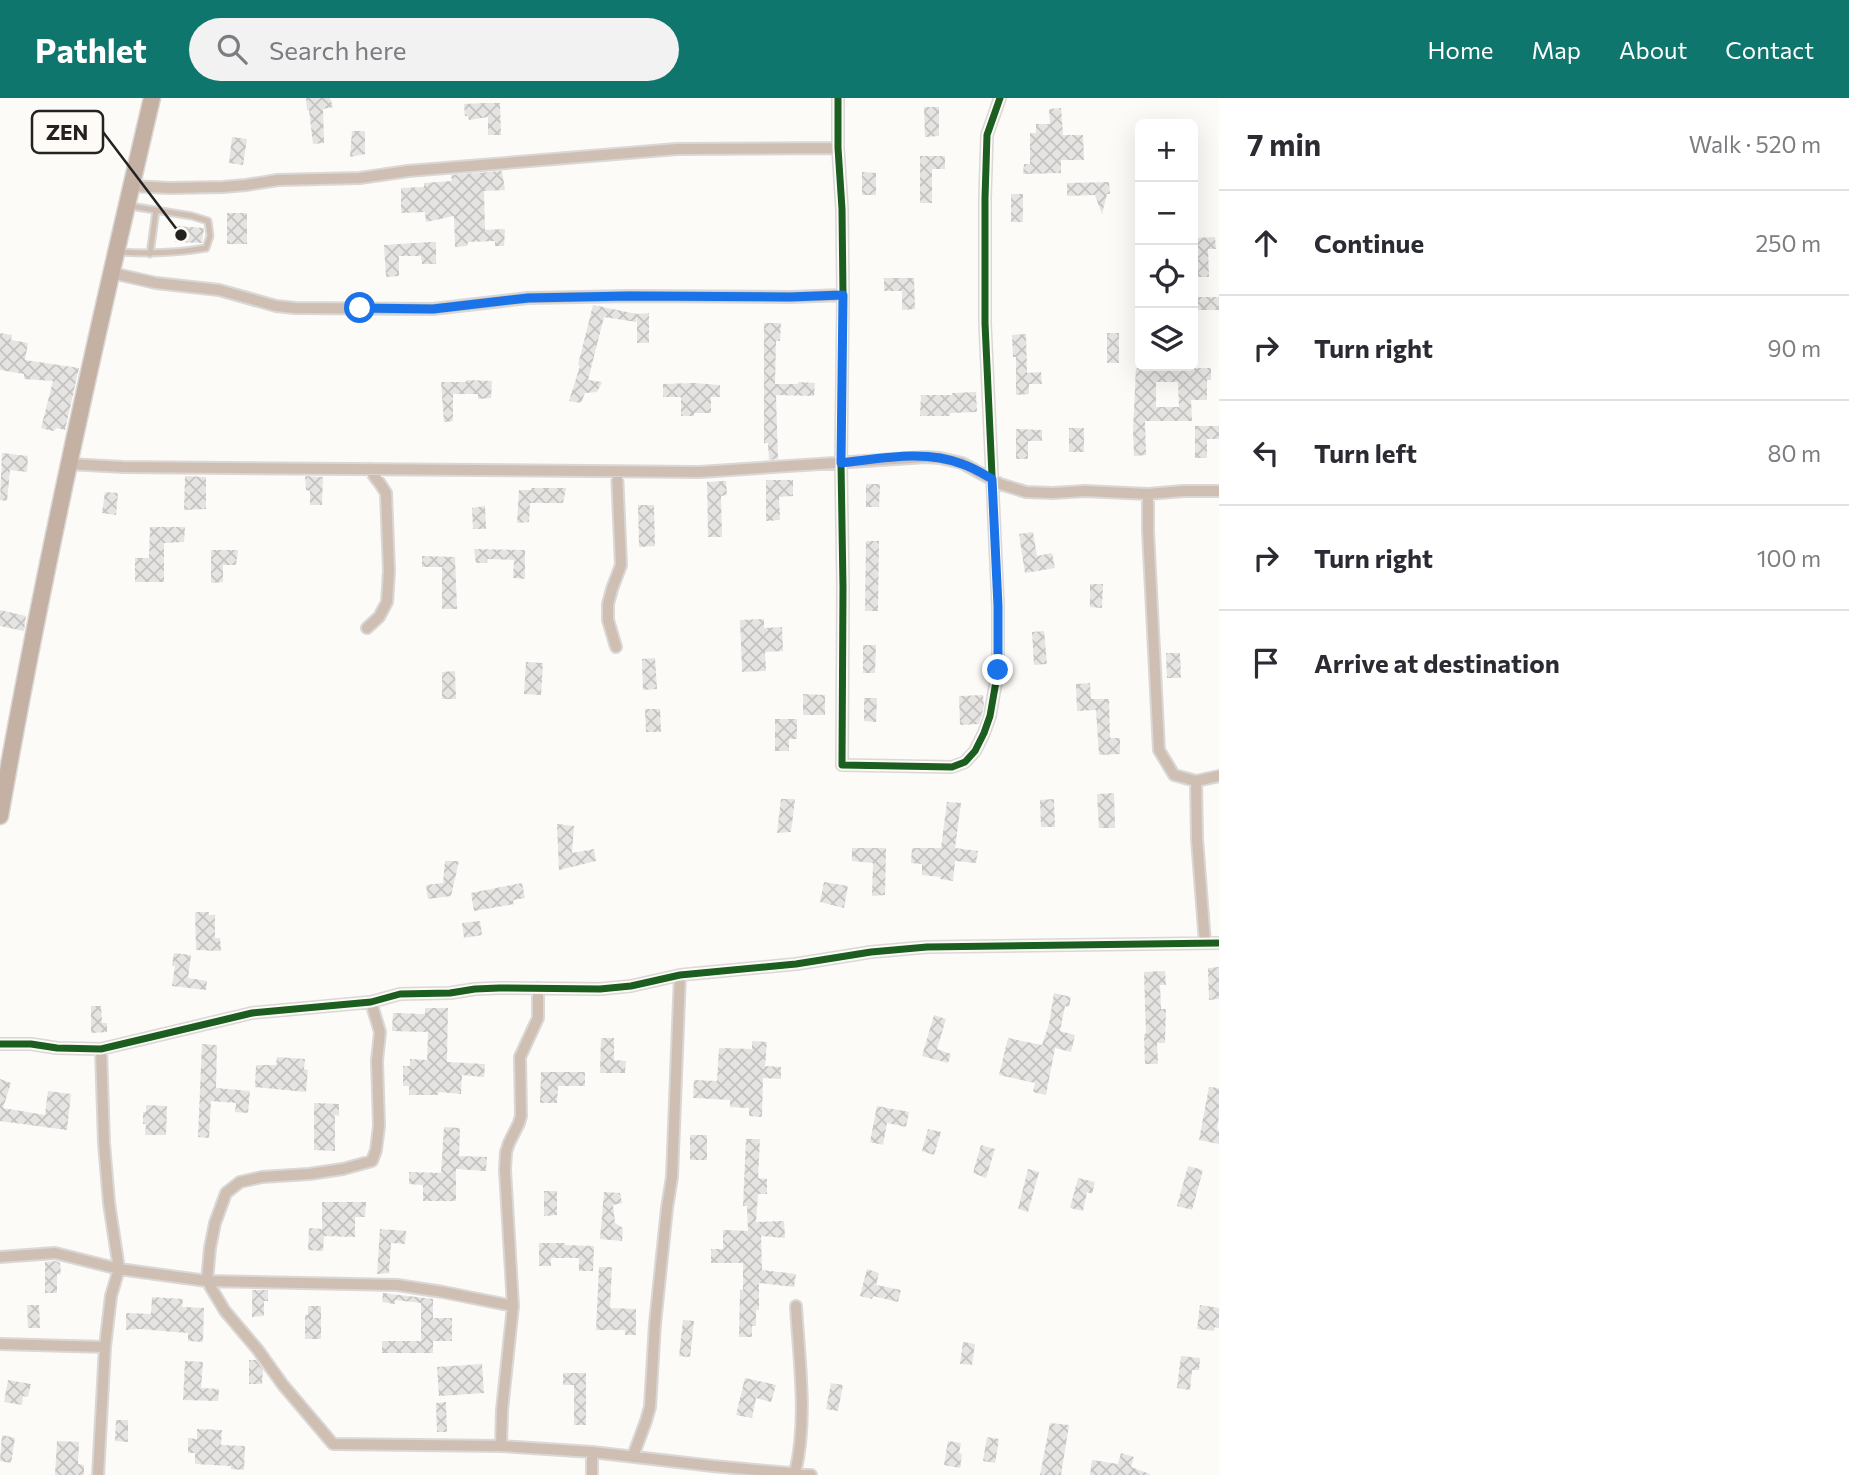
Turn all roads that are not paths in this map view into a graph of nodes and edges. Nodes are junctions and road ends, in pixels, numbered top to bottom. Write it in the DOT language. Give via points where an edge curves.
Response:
graph roads {
  1 [pos="152,98"];
  2 [pos="838,98"];
  3 [pos="1002,100"];
  4 [pos="838,148"];
  5 [pos="131,186"];
  6 [pos="127,205"];
  7 [pos="156,210"];
  8 [pos="117,252"];
  9 [pos="150,254"];
  10 [pos="112,273"];
  11 [pos="843,295"];
  12 [pos="841,463"];
  13 [pos="69,464"];
  14 [pos="369,469"];
  15 [pos="617,472"];
  16 [pos="992,479"];
  17 [pos="1219,491"];
  18 [pos="1148,494"];
  19 [pos="367,628"];
  20 [pos="615,647"];
  21 [pos="1219,776"];
  22 [pos="1196,780"];
  23 [pos="0,816"];
  24 [pos="1205,943"];
  25 [pos="1219,943"];
  26 [pos="680,975"];
  27 [pos="538,988"];
  28 [pos="371,1002"];
  29 [pos="0,1044"];
  30 [pos="101,1049"];
  31 [pos="0,1257"];
  32 [pos="119,1269"];
  33 [pos="206,1281"];
  34 [pos="513,1306"];
  35 [pos="796,1306"];
  36 [pos="0,1344"];
  37 [pos="105,1347"];
  38 [pos="501,1446"];
  39 [pos="592,1452"];
  40 [pos="633,1456"];
  41 [pos="795,1473"];
  42 [pos="98,1475"];
  43 [pos="592,1475"];
  44 [pos="811,1475"];
  1 -- 5 [label="street"];
  2 -- 4 [label="street"];
  3 -- 16 [label="street" via="987,135 985,198"];
  4 -- 5 [label="street" via="677,149 360,178 234,186"];
  4 -- 11 [label="street"];
  5 -- 6 [label="street"];
  6 -- 7 [label="lane"];
  6 -- 8 [label="street"];
  7 -- 9 [label="lane"];
  7 -- 9 [label="lane" via="208,221 210,236 206,247"];
  8 -- 9 [label="lane"];
  8 -- 10 [label="street"];
  10 -- 11 [label="street" via="295,308 433,309 528,298"];
  10 -- 13 [label="street"];
  11 -- 12 [label="street"];
  12 -- 15 [label="street"];
  12 -- 16 [label="street" via="940,458 962,463"];
  12 -- 16 [label="street" via="842,765 952,767 975,751 990,716 998,670"];
  13 -- 14 [label="street"];
  13 -- 23 [label="street"];
  14 -- 15 [label="street"];
  14 -- 19 [label="street" via="386,493 389,571 387,602"];
  15 -- 20 [label="street" via="621,565 608,604"];
  16 -- 18 [label="street" via="1026,492"];
  17 -- 18 [label="street"];
  18 -- 22 [label="street" via="1159,750 1174,775"];
  21 -- 22 [label="street"];
  22 -- 24 [label="street"];
  24 -- 25 [label="street"];
  24 -- 26 [label="street" via="927,947"];
  26 -- 27 [label="street" via="600,989"];
  26 -- 40 [label="street" via="672,1177 650,1407"];
  27 -- 28 [label="street" via="400,994"];
  27 -- 34 [label="street" via="538,1018 520,1057 521,1116 506,1152"];
  28 -- 30 [label="street" via="252,1013"];
  28 -- 33 [label="street" via="380,1032 379,1126 372,1161 343,1170 240,1182 226,1193 220,1207"];
  29 -- 30 [label="street"];
  30 -- 32 [label="street" via="104,1143"];
  31 -- 32 [label="street" via="55,1253"];
  32 -- 33 [label="street"];
  32 -- 37 [label="street"];
  33 -- 34 [label="street" via="397,1285"];
  33 -- 38 [label="street" via="333,1444"];
  34 -- 38 [label="street"];
  35 -- 41 [label="street" via="802,1419"];
  36 -- 37 [label="street"];
  37 -- 42 [label="street"];
  38 -- 39 [label="street"];
  39 -- 40 [label="street"];
  39 -- 43 [label="street"];
  40 -- 41 [label="street"];
  41 -- 44 [label="street"];
}
